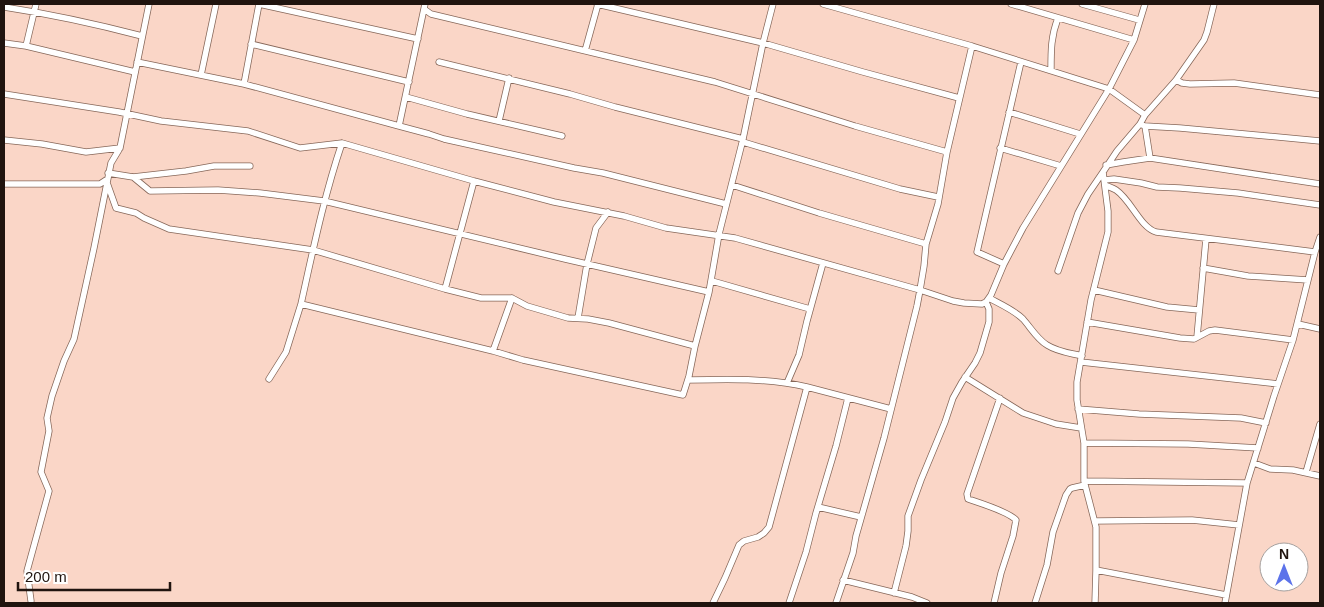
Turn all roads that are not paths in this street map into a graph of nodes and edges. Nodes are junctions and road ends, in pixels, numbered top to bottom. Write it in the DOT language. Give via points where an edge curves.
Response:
graph roads {
  1 [pos="36,4"];
  2 [pos="149,4"];
  3 [pos="216,4"];
  4 [pos="259,4"];
  5 [pos="598,4"];
  6 [pos="773,4"];
  7 [pos="823,4"];
  8 [pos="1011,4"];
  9 [pos="1082,4"];
  10 [pos="1145,4"];
  11 [pos="1214,4"];
  12 [pos="424,6"];
  13 [pos="4,8"];
  14 [pos="34,12"];
  15 [pos="1058,18"];
  16 [pos="1140,20"];
  17 [pos="142,36"];
  18 [pos="418,39"];
  19 [pos="1134,40"];
  20 [pos="4,43"];
  21 [pos="763,43"];
  22 [pos="251,44"];
  23 [pos="26,46"];
  24 [pos="972,46"];
  25 [pos="586,51"];
  26 [pos="137,62"];
  27 [pos="439,62"];
  28 [pos="1021,62"];
  29 [pos="1051,70"];
  30 [pos="135,72"];
  31 [pos="201,75"];
  32 [pos="509,78"];
  33 [pos="1176,80"];
  34 [pos="409,82"];
  35 [pos="244,84"];
  36 [pos="1109,89"];
  37 [pos="752,93"];
  38 [pos="4,94"];
  39 [pos="1320,94"];
  40 [pos="406,97"];
  41 [pos="959,98"];
  42 [pos="1009,112"];
  43 [pos="126,114"];
  44 [pos="1145,116"];
  45 [pos="499,121"];
  46 [pos="1142,125"];
  47 [pos="399,126"];
  48 [pos="1080,134"];
  49 [pos="562,136"];
  50 [pos="4,140"];
  51 [pos="743,140"];
  52 [pos="1320,141"];
  53 [pos="342,143"];
  54 [pos="120,148"];
  55 [pos="1000,148"];
  56 [pos="947,152"];
  57 [pos="1150,158"];
  58 [pos="250,166"];
  59 [pos="1062,166"];
  60 [pos="1106,166"];
  61 [pos="108,172"];
  62 [pos="1103,172"];
  63 [pos="133,177"];
  64 [pos="106,180"];
  65 [pos="474,181"];
  66 [pos="1104,183"];
  67 [pos="4,184"];
  68 [pos="1320,184"];
  69 [pos="732,185"];
  70 [pos="938,197"];
  71 [pos="324,201"];
  72 [pos="726,204"];
  73 [pos="1320,205"];
  74 [pos="608,212"];
  75 [pos="460,234"];
  76 [pos="719,234"];
  77 [pos="1320,237"];
  78 [pos="1206,239"];
  79 [pos="926,244"];
  80 [pos="313,250"];
  81 [pos="1315,252"];
  82 [pos="823,263"];
  83 [pos="587,264"];
  84 [pos="1004,264"];
  85 [pos="1203,268"];
  86 [pos="1058,270"];
  87 [pos="1308,280"];
  88 [pos="712,281"];
  89 [pos="445,289"];
  90 [pos="920,290"];
  91 [pos="1094,290"];
  92 [pos="709,292"];
  93 [pos="512,298"];
  94 [pos="988,300"];
  95 [pos="301,304"];
  96 [pos="810,309"];
  97 [pos="1199,310"];
  98 [pos="578,318"];
  99 [pos="1087,322"];
  100 [pos="1298,324"];
  101 [pos="1320,329"];
  102 [pos="1197,337"];
  103 [pos="1293,340"];
  104 [pos="695,346"];
  105 [pos="493,350"];
  106 [pos="1081,359"];
  107 [pos="965,377"];
  108 [pos="269,379"];
  109 [pos="688,380"];
  110 [pos="787,383"];
  111 [pos="1278,384"];
  112 [pos="807,387"];
  113 [pos="848,398"];
  114 [pos="1000,398"];
  115 [pos="891,409"];
  116 [pos="1078,409"];
  117 [pos="1266,423"];
  118 [pos="1320,424"];
  119 [pos="1081,428"];
  120 [pos="1084,443"];
  121 [pos="1258,448"];
  122 [pos="1254,463"];
  123 [pos="1306,472"];
  124 [pos="1320,476"];
  125 [pos="1084,483"];
  126 [pos="1247,483"];
  127 [pos="818,507"];
  128 [pos="861,517"];
  129 [pos="1095,521"];
  130 [pos="1239,525"];
  131 [pos="1096,570"];
  132 [pos="843,580"];
  133 [pos="894,593"];
  134 [pos="1226,595"];
  135 [pos="31,601"];
  136 [pos="713,603"];
  137 [pos="789,603"];
  138 [pos="836,603"];
  139 [pos="927,603"];
  140 [pos="994,603"];
  141 [pos="1035,603"];
  142 [pos="1095,603"];
  143 [pos="1225,603"];
  1 -- 14 [label="street"];
  2 -- 17 [label="street"];
  3 -- 31 [label="street"];
  4 -- 18 [label="street"];
  4 -- 22 [label="street"];
  5 -- 21 [label="street"];
  5 -- 25 [label="street"];
  6 -- 21 [label="street"];
  7 -- 24 [label="street"];
  8 -- 15 [label="street"];
  9 -- 16 [label="street"];
  10 -- 16 [label="street"];
  11 -- 33 [label="street" via="1204,40"];
  12 -- 18 [label="street"];
  12 -- 25 [label="street" via="431,14"];
  13 -- 14 [label="street"];
  14 -- 17 [label="street"];
  14 -- 23 [label="street"];
  15 -- 19 [label="street"];
  15 -- 29 [label="street" via="1051,43"];
  16 -- 19 [label="street"];
  17 -- 26 [label="street"];
  18 -- 34 [label="street"];
  19 -- 36 [label="street"];
  20 -- 23 [label="street"];
  21 -- 37 [label="street"];
  21 -- 41 [label="street"];
  22 -- 34 [label="street"];
  22 -- 35 [label="street"];
  23 -- 30 [label="street"];
  24 -- 28 [label="street"];
  24 -- 41 [label="street"];
  25 -- 37 [label="street"];
  26 -- 30 [label="street"];
  26 -- 31 [label="street"];
  27 -- 32 [label="street"];
  28 -- 29 [label="street"];
  28 -- 42 [label="street"];
  29 -- 36 [label="street"];
  30 -- 43 [label="street"];
  31 -- 35 [label="street"];
  32 -- 45 [label="street"];
  32 -- 51 [label="street"];
  33 -- 39 [label="street" via="1190,84 1234,83"];
  33 -- 44 [label="street"];
  34 -- 40 [label="street"];
  35 -- 47 [label="street"];
  36 -- 44 [label="street"];
  36 -- 48 [label="street"];
  37 -- 51 [label="street"];
  37 -- 56 [label="street"];
  38 -- 43 [label="street"];
  40 -- 45 [label="street"];
  40 -- 47 [label="street"];
  41 -- 56 [label="street"];
  42 -- 48 [label="street"];
  42 -- 55 [label="street"];
  43 -- 53 [label="street" via="248,131 300,148"];
  43 -- 54 [label="street"];
  44 -- 46 [label="street"];
  45 -- 49 [label="street"];
  46 -- 52 [label="street"];
  46 -- 57 [label="street"];
  46 -- 60 [label="street"];
  47 -- 72 [label="street"];
  48 -- 59 [label="street"];
  50 -- 54 [label="street" via="86,152"];
  51 -- 69 [label="street"];
  51 -- 70 [label="street" via="900,189"];
  53 -- 65 [label="street"];
  53 -- 71 [label="street"];
  54 -- 61 [label="street"];
  55 -- 59 [label="street"];
  55 -- 84 [label="street" via="977,252"];
  56 -- 70 [label="street"];
  57 -- 60 [label="street"];
  57 -- 68 [label="street"];
  58 -- 63 [label="street" via="214,166"];
  59 -- 84 [label="street"];
  60 -- 62 [label="street"];
  61 -- 63 [label="street"];
  61 -- 64 [label="street"];
  62 -- 66 [label="street"];
  62 -- 86 [label="street" via="1078,213"];
  63 -- 71 [label="street" via="150,191 218,190"];
  64 -- 67 [label="street" via="100,184"];
  64 -- 80 [label="street" via="116,208 136,212 169,229"];
  64 -- 135 [label="street" via="74,339 47,418 49,431 41,472 49,491 27,571"];
  65 -- 74 [label="street"];
  65 -- 75 [label="street"];
  66 -- 73 [label="street" via="1114,179 1157,188 1238,193"];
  66 -- 78 [label="street" via="1120,194 1151,231"];
  66 -- 91 [label="street" via="1108,232"];
  69 -- 72 [label="street"];
  69 -- 79 [label="street"];
  70 -- 79 [label="street"];
  71 -- 75 [label="street"];
  71 -- 80 [label="street"];
  72 -- 76 [label="street"];
  74 -- 76 [label="street" via="666,228"];
  74 -- 83 [label="street" via="596,228"];
  75 -- 83 [label="street"];
  75 -- 89 [label="street"];
  76 -- 82 [label="street"];
  76 -- 88 [label="street"];
  77 -- 81 [label="street"];
  78 -- 81 [label="street"];
  78 -- 85 [label="street"];
  79 -- 90 [label="street"];
  80 -- 89 [label="street"];
  80 -- 95 [label="street"];
  81 -- 87 [label="street"];
  82 -- 90 [label="street"];
  82 -- 96 [label="street"];
  83 -- 92 [label="street"];
  83 -- 98 [label="street"];
  84 -- 94 [label="street"];
  85 -- 87 [label="street" via="1248,276"];
  85 -- 97 [label="street"];
  87 -- 100 [label="street"];
  88 -- 92 [label="street"];
  88 -- 96 [label="street"];
  89 -- 93 [label="street" via="481,298"];
  90 -- 94 [label="street" via="964,303 982,304"];
  90 -- 115 [label="street"];
  91 -- 97 [label="street" via="1167,307"];
  91 -- 99 [label="street"];
  92 -- 104 [label="street"];
  93 -- 98 [label="street" via="527,306"];
  93 -- 105 [label="street"];
  94 -- 106 [label="street" via="1014,312 1041,341"];
  94 -- 107 [label="street" via="989,322 980,353"];
  95 -- 105 [label="street"];
  95 -- 108 [label="street" via="286,352"];
  96 -- 110 [label="street" via="800,355"];
  97 -- 102 [label="street"];
  98 -- 104 [label="street"];
  99 -- 102 [label="street" via="1180,338"];
  99 -- 106 [label="street"];
  100 -- 101 [label="street"];
  100 -- 103 [label="street"];
  102 -- 103 [label="street" via="1215,330"];
  103 -- 111 [label="street"];
  104 -- 109 [label="street"];
  105 -- 109 [label="street" via="523,360 684,395"];
  106 -- 111 [label="street"];
  106 -- 116 [label="street" via="1077,382"];
  107 -- 114 [label="street"];
  107 -- 133 [label="street" via="953,398 910,508 906,546"];
  109 -- 110 [label="street"];
  110 -- 112 [label="street"];
  111 -- 117 [label="street"];
  112 -- 113 [label="street"];
  112 -- 136 [label="street" via="769,527 758,537 739,544"];
  113 -- 115 [label="street"];
  113 -- 127 [label="street"];
  114 -- 119 [label="street" via="1023,413"];
  114 -- 140 [label="street" via="967,494 968,499 1016,520"];
  115 -- 128 [label="street"];
  116 -- 117 [label="street" via="1241,418"];
  116 -- 119 [label="street"];
  117 -- 121 [label="street"];
  118 -- 123 [label="street"];
  119 -- 120 [label="street"];
  120 -- 121 [label="street"];
  120 -- 125 [label="street"];
  121 -- 122 [label="street"];
  122 -- 123 [label="street" via="1270,469"];
  122 -- 126 [label="street"];
  123 -- 124 [label="street"];
  125 -- 126 [label="street"];
  125 -- 129 [label="street"];
  125 -- 141 [label="street" via="1070,489 1059,512"];
  126 -- 130 [label="street"];
  127 -- 128 [label="street"];
  127 -- 137 [label="street"];
  128 -- 132 [label="street"];
  129 -- 130 [label="street" via="1180,520"];
  129 -- 131 [label="street"];
  130 -- 134 [label="street"];
  131 -- 134 [label="street"];
  131 -- 142 [label="street"];
  132 -- 133 [label="street"];
  132 -- 138 [label="street"];
  133 -- 139 [label="street"];
  134 -- 143 [label="street"];
}
